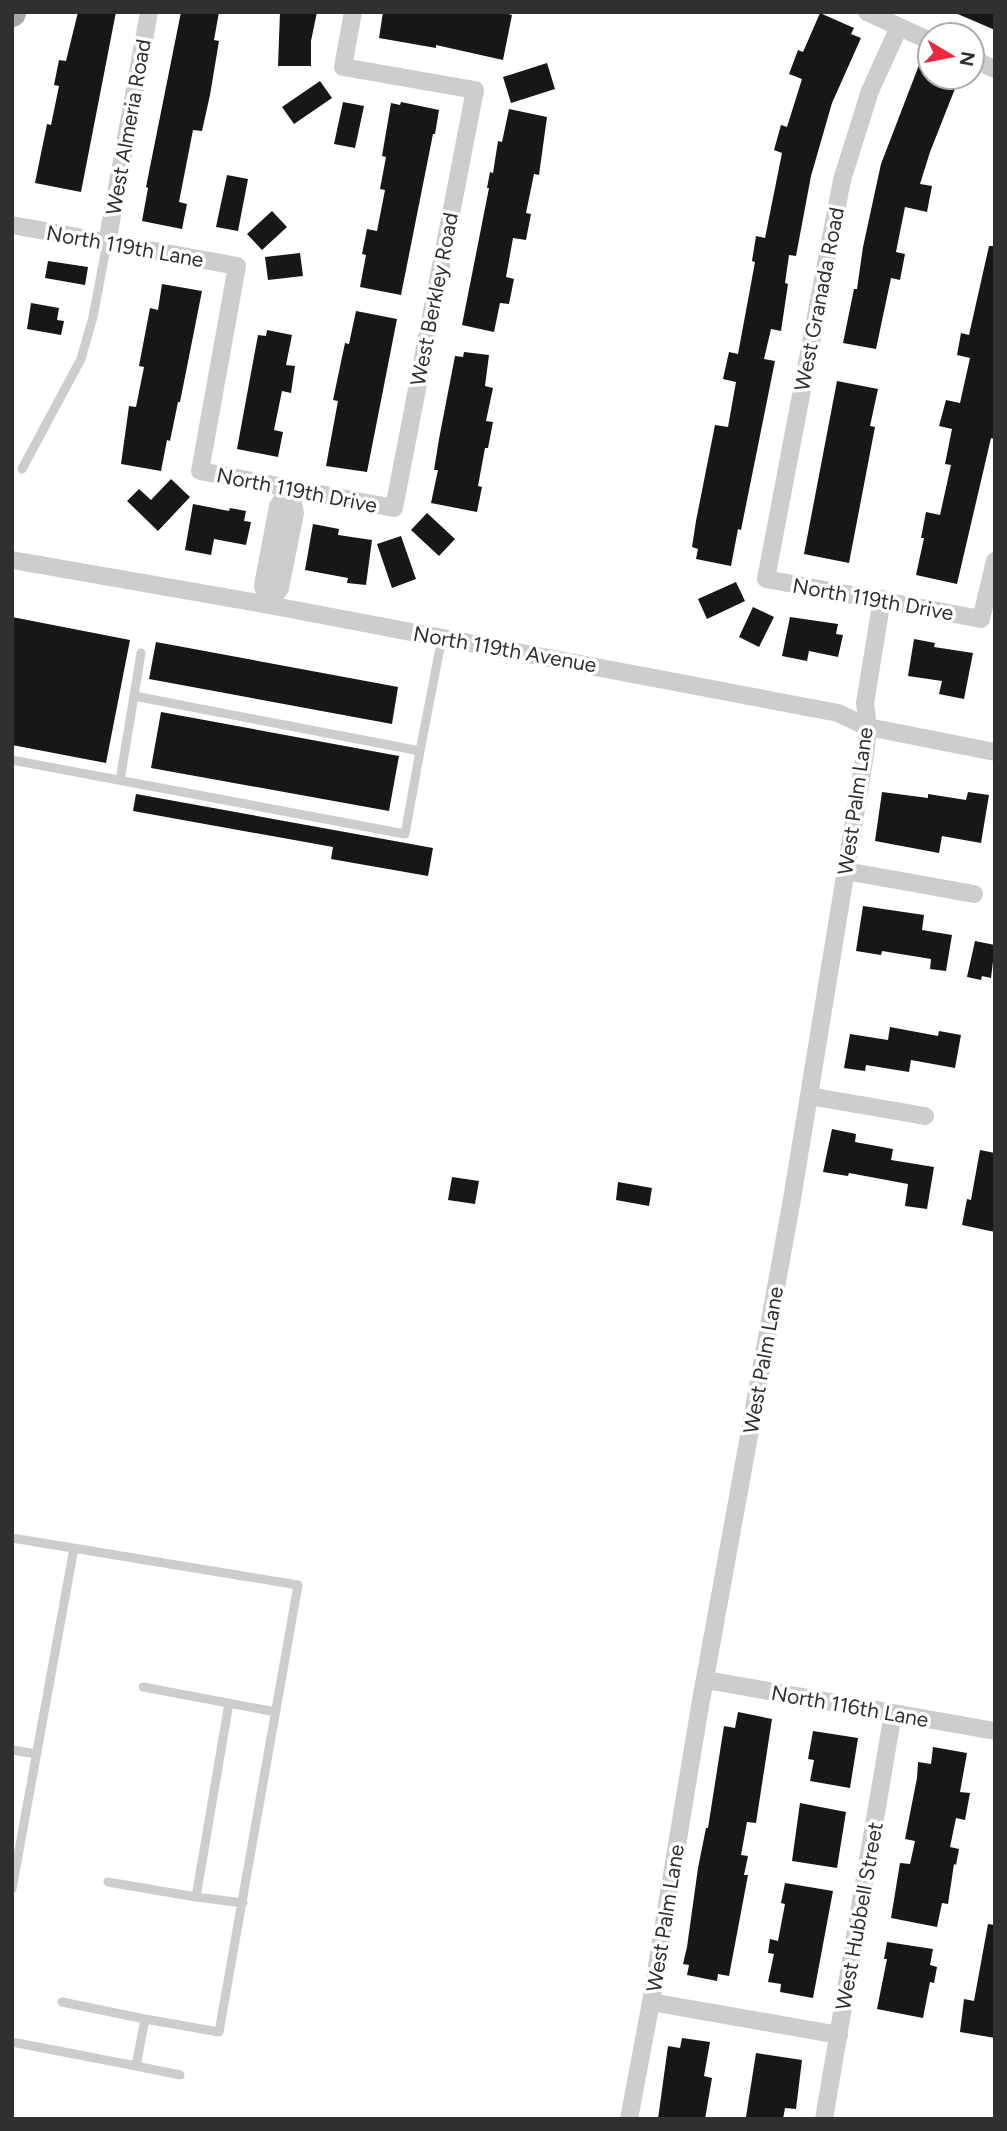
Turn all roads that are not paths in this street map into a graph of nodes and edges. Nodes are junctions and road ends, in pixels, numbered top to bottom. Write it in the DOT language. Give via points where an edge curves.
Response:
graph roads {
  1 [pos="149,12"];
  2 [pos="353,12"];
  3 [pos="867,12"];
  4 [pos="899,27"];
  5 [pos="916,35"];
  6 [pos="12,225"];
  7 [pos="107,243"];
  8 [pos="22,469"];
  9 [pos="200,471"];
  10 [pos="290,488"];
  11 [pos="394,508"];
  12 [pos="12,561"];
  13 [pos="995,561"];
  14 [pos="766,579"];
  15 [pos="882,599"];
  16 [pos="269,605"];
  17 [pos="442,638"];
  18 [pos="141,653"];
  19 [pos="134,695"];
  20 [pos="868,727"];
  21 [pos="420,751"];
  22 [pos="995,752"];
  23 [pos="12,760"];
  24 [pos="120,780"];
  25 [pos="846,871"];
  26 [pos="974,894"];
  27 [pos="809,1096"];
  28 [pos="925,1116"];
  29 [pos="12,1538"];
  30 [pos="74,1548"];
  31 [pos="706,1680"];
  32 [pos="143,1687"];
  33 [pos="229,1703"];
  34 [pos="276,1712"];
  35 [pos="893,1713"];
  36 [pos="995,1731"];
  37 [pos="12,1750"];
  38 [pos="37,1754"];
  39 [pos="108,1882"];
  40 [pos="12,1889"];
  41 [pos="196,1897"];
  42 [pos="243,1903"];
  43 [pos="62,2002"];
  44 [pos="651,2002"];
  45 [pos="145,2019"];
  46 [pos="839,2035"];
  47 [pos="12,2042"];
  48 [pos="136,2066"];
  49 [pos="180,2075"];
  50 [pos="629,2119"];
  51 [pos="824,2119"];
  1 -- 7 [label="street, West Almeria Road"];
  2 -- 11 [label="street, West Berkley Road" via="343,66 475,90"];
  3 -- 4 [label="street"];
  4 -- 5 [label="street"];
  4 -- 14 [label="street, West Granada Road" via="870,91 842,180"];
  6 -- 7 [label="street, North 119th Lane"];
  7 -- 8 [label="lane" via="81,359"];
  7 -- 9 [label="street, North 119th Lane" via="237,266"];
  9 -- 10 [label="street, North 119th Drive"];
  10 -- 11 [label="street, North 119th Drive"];
  10 -- 16 [label="street" via="295,513 280,588"];
  12 -- 16 [label="street, North 119th Avenue"];
  13 -- 15 [label="street, North 119th Drive" via="981,619"];
  14 -- 15 [label="street, North 119th Drive"];
  15 -- 20 [label="street, West Palm Lane" via="865,703"];
  16 -- 17 [label="street, North 119th Avenue"];
  17 -- 20 [label="street, North 119th Avenue" via="838,713"];
  17 -- 21 [label="lane"];
  18 -- 19 [label="lane"];
  19 -- 21 [label="lane"];
  19 -- 24 [label="lane"];
  20 -- 22 [label="street, North 119th Avenue"];
  20 -- 25 [label="street, West Palm Lane"];
  21 -- 24 [label="lane" via="405,834"];
  23 -- 24 [label="lane"];
  25 -- 26 [label="street"];
  25 -- 27 [label="street, West Palm Lane"];
  27 -- 28 [label="street"];
  27 -- 31 [label="street, West Palm Lane"];
  29 -- 30 [label="lane"];
  30 -- 34 [label="lane" via="298,1585"];
  30 -- 38 [label="lane"];
  31 -- 35 [label="street, North 116th Lane"];
  31 -- 44 [label="street, West Palm Lane"];
  32 -- 33 [label="lane"];
  33 -- 34 [label="lane"];
  33 -- 41 [label="lane"];
  34 -- 42 [label="lane"];
  35 -- 36 [label="street, North 116th Lane"];
  35 -- 46 [label="street, West Hubbell Street"];
  37 -- 38 [label="lane"];
  38 -- 40 [label="lane"];
  39 -- 41 [label="lane"];
  41 -- 42 [label="lane"];
  42 -- 45 [label="lane" via="219,2032"];
  43 -- 45 [label="lane"];
  44 -- 46 [label="street"];
  44 -- 50 [label="street, West Palm Lane"];
  45 -- 48 [label="lane"];
  46 -- 51 [label="street, West Hubbell Street"];
  47 -- 48 [label="lane"];
  48 -- 49 [label="lane"];
}
